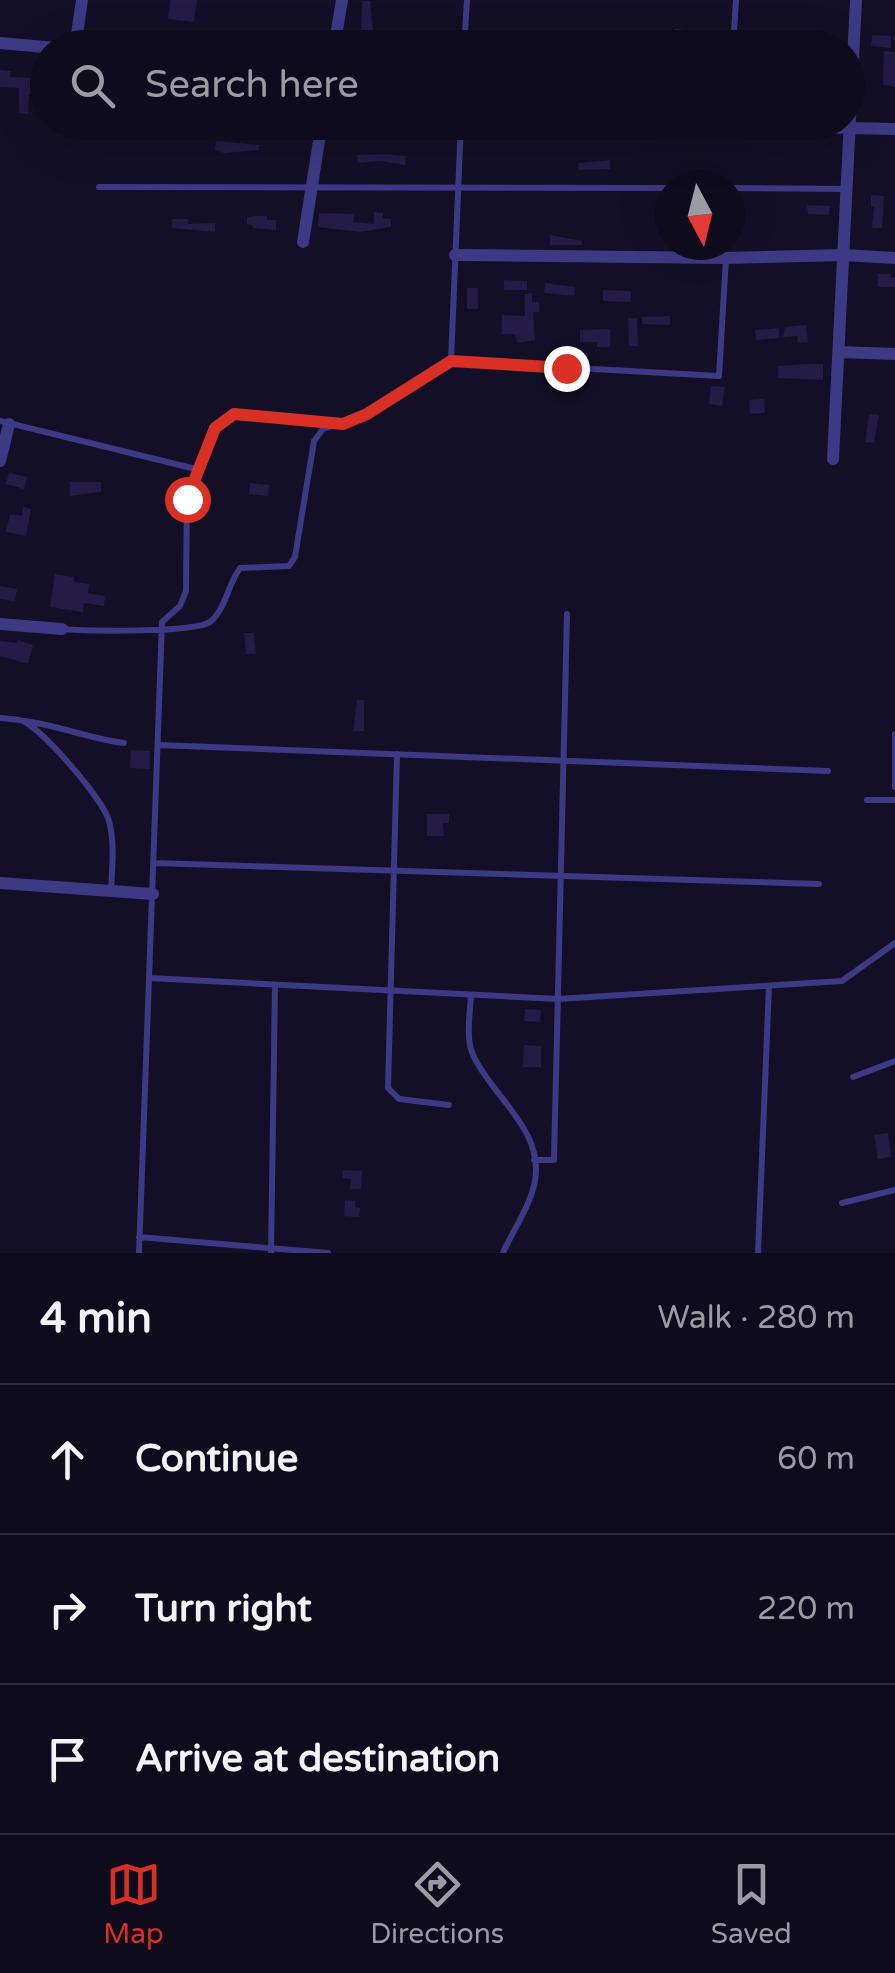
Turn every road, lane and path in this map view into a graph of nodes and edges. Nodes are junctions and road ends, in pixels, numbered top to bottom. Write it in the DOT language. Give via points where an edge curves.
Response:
graph roads {
  1 [pos="82,0"];
  2 [pos="342,0"];
  3 [pos="466,0"];
  4 [pos="736,0"];
  5 [pos="856,0"];
  6 [pos="78,30"];
  7 [pos="337,30"];
  8 [pos="465,30"];
  9 [pos="734,30"];
  10 [pos="855,30"];
  11 [pos="0,43"];
  12 [pos="30,46"];
  13 [pos="865,127"];
  14 [pos="895,129"];
  15 [pos="319,140"];
  16 [pos="460,140"];
  17 [pos="851,140"];
  18 [pos="99,188"];
  19 [pos="312,188"];
  20 [pos="458,188"];
  21 [pos="655,188"];
  22 [pos="745,188"];
  23 [pos="849,189"];
  24 [pos="303,242"];
  25 [pos="844,255"];
  26 [pos="455,256"];
  27 [pos="655,257"];
  28 [pos="745,258"];
  29 [pos="895,258"];
  30 [pos="726,260"];
  31 [pos="839,352"];
  32 [pos="895,354"];
  33 [pos="451,361"];
  34 [pos="4,423"];
  35 [pos="332,425"];
  36 [pos="834,459"];
  37 [pos="0,461"];
  38 [pos="200,470"];
  39 [pos="567,614"];
  40 [pos="0,624"];
  41 [pos="162,628"];
  42 [pos="62,629"];
  43 [pos="0,718"];
  44 [pos="24,722"];
  45 [pos="895,734"];
  46 [pos="124,743"];
  47 [pos="158,744"];
  48 [pos="398,754"];
  49 [pos="564,760"];
  50 [pos="828,771"];
  51 [pos="895,787"];
  52 [pos="867,800"];
  53 [pos="895,800"];
  54 [pos="154,863"];
  55 [pos="395,870"];
  56 [pos="561,876"];
  57 [pos="0,883"];
  58 [pos="818,884"];
  59 [pos="111,891"];
  60 [pos="155,894"];
  61 [pos="895,943"];
  62 [pos="150,978"];
  63 [pos="275,986"];
  64 [pos="770,986"];
  65 [pos="392,992"];
  66 [pos="471,995"];
  67 [pos="558,999"];
  68 [pos="895,1061"];
  69 [pos="853,1078"];
  70 [pos="449,1106"];
  71 [pos="534,1160"];
  72 [pos="895,1190"];
  73 [pos="842,1204"];
  74 [pos="140,1237"];
  75 [pos="271,1250"];
  76 [pos="139,1253"];
  77 [pos="328,1253"];
  78 [pos="502,1253"];
  79 [pos="758,1253"];
  1 -- 6 [label="street"];
  2 -- 7 [label="street"];
  3 -- 8 [label="lane"];
  4 -- 9 [label="lane"];
  5 -- 10 [label="street"];
  11 -- 12 [label="street"];
  13 -- 14 [label="street"];
  15 -- 19 [label="street"];
  16 -- 20 [label="lane"];
  17 -- 23 [label="street"];
  18 -- 19 [label="lane"];
  19 -- 20 [label="lane"];
  19 -- 24 [label="street"];
  20 -- 21 [label="lane"];
  20 -- 26 [label="lane"];
  22 -- 23 [label="lane"];
  23 -- 25 [label="street"];
  25 -- 28 [label="street"];
  25 -- 29 [label="street"];
  25 -- 31 [label="street"];
  26 -- 27 [label="street"];
  26 -- 33 [label="lane"];
  30 -- 33 [label="lane" via="719,376"];
  31 -- 32 [label="street"];
  31 -- 36 [label="street"];
  33 -- 35 [label="lane" via="356,420"];
  34 -- 37 [label="street"];
  34 -- 38 [label="lane"];
  35 -- 38 [label="lane" via="234,414 215,428"];
  35 -- 41 [label="lane" via="314,441 292,562 284,568 240,568 209,622"];
  38 -- 41 [label="lane" via="187,499 184,598"];
  39 -- 49 [label="lane"];
  40 -- 42 [label="street"];
  41 -- 42 [label="lane"];
  41 -- 47 [label="lane"];
  43 -- 44 [label="lane"];
  44 -- 46 [label="lane"];
  44 -- 59 [label="lane" via="100,801 113,851"];
  45 -- 51 [label="lane"];
  47 -- 48 [label="lane"];
  47 -- 54 [label="lane"];
  48 -- 49 [label="lane"];
  48 -- 55 [label="lane"];
  49 -- 50 [label="lane"];
  49 -- 56 [label="lane"];
  52 -- 53 [label="lane"];
  54 -- 55 [label="lane"];
  54 -- 60 [label="lane"];
  55 -- 56 [label="lane"];
  55 -- 65 [label="lane"];
  56 -- 58 [label="lane"];
  56 -- 67 [label="lane"];
  57 -- 59 [label="street"];
  59 -- 60 [label="street"];
  60 -- 62 [label="lane"];
  61 -- 64 [label="lane" via="842,981"];
  62 -- 63 [label="lane"];
  62 -- 74 [label="lane"];
  63 -- 65 [label="lane"];
  63 -- 75 [label="lane"];
  64 -- 67 [label="lane"];
  64 -- 79 [label="lane"];
  65 -- 66 [label="lane"];
  65 -- 70 [label="lane" via="388,1088 398,1099"];
  66 -- 67 [label="lane"];
  66 -- 71 [label="lane" via="474,1059 519,1120"];
  67 -- 71 [label="lane" via="554,1160"];
  68 -- 69 [label="lane"];
  71 -- 78 [label="lane" via="535,1180"];
  72 -- 73 [label="lane"];
  74 -- 75 [label="lane"];
  74 -- 76 [label="lane"];
  75 -- 77 [label="lane"];
}
